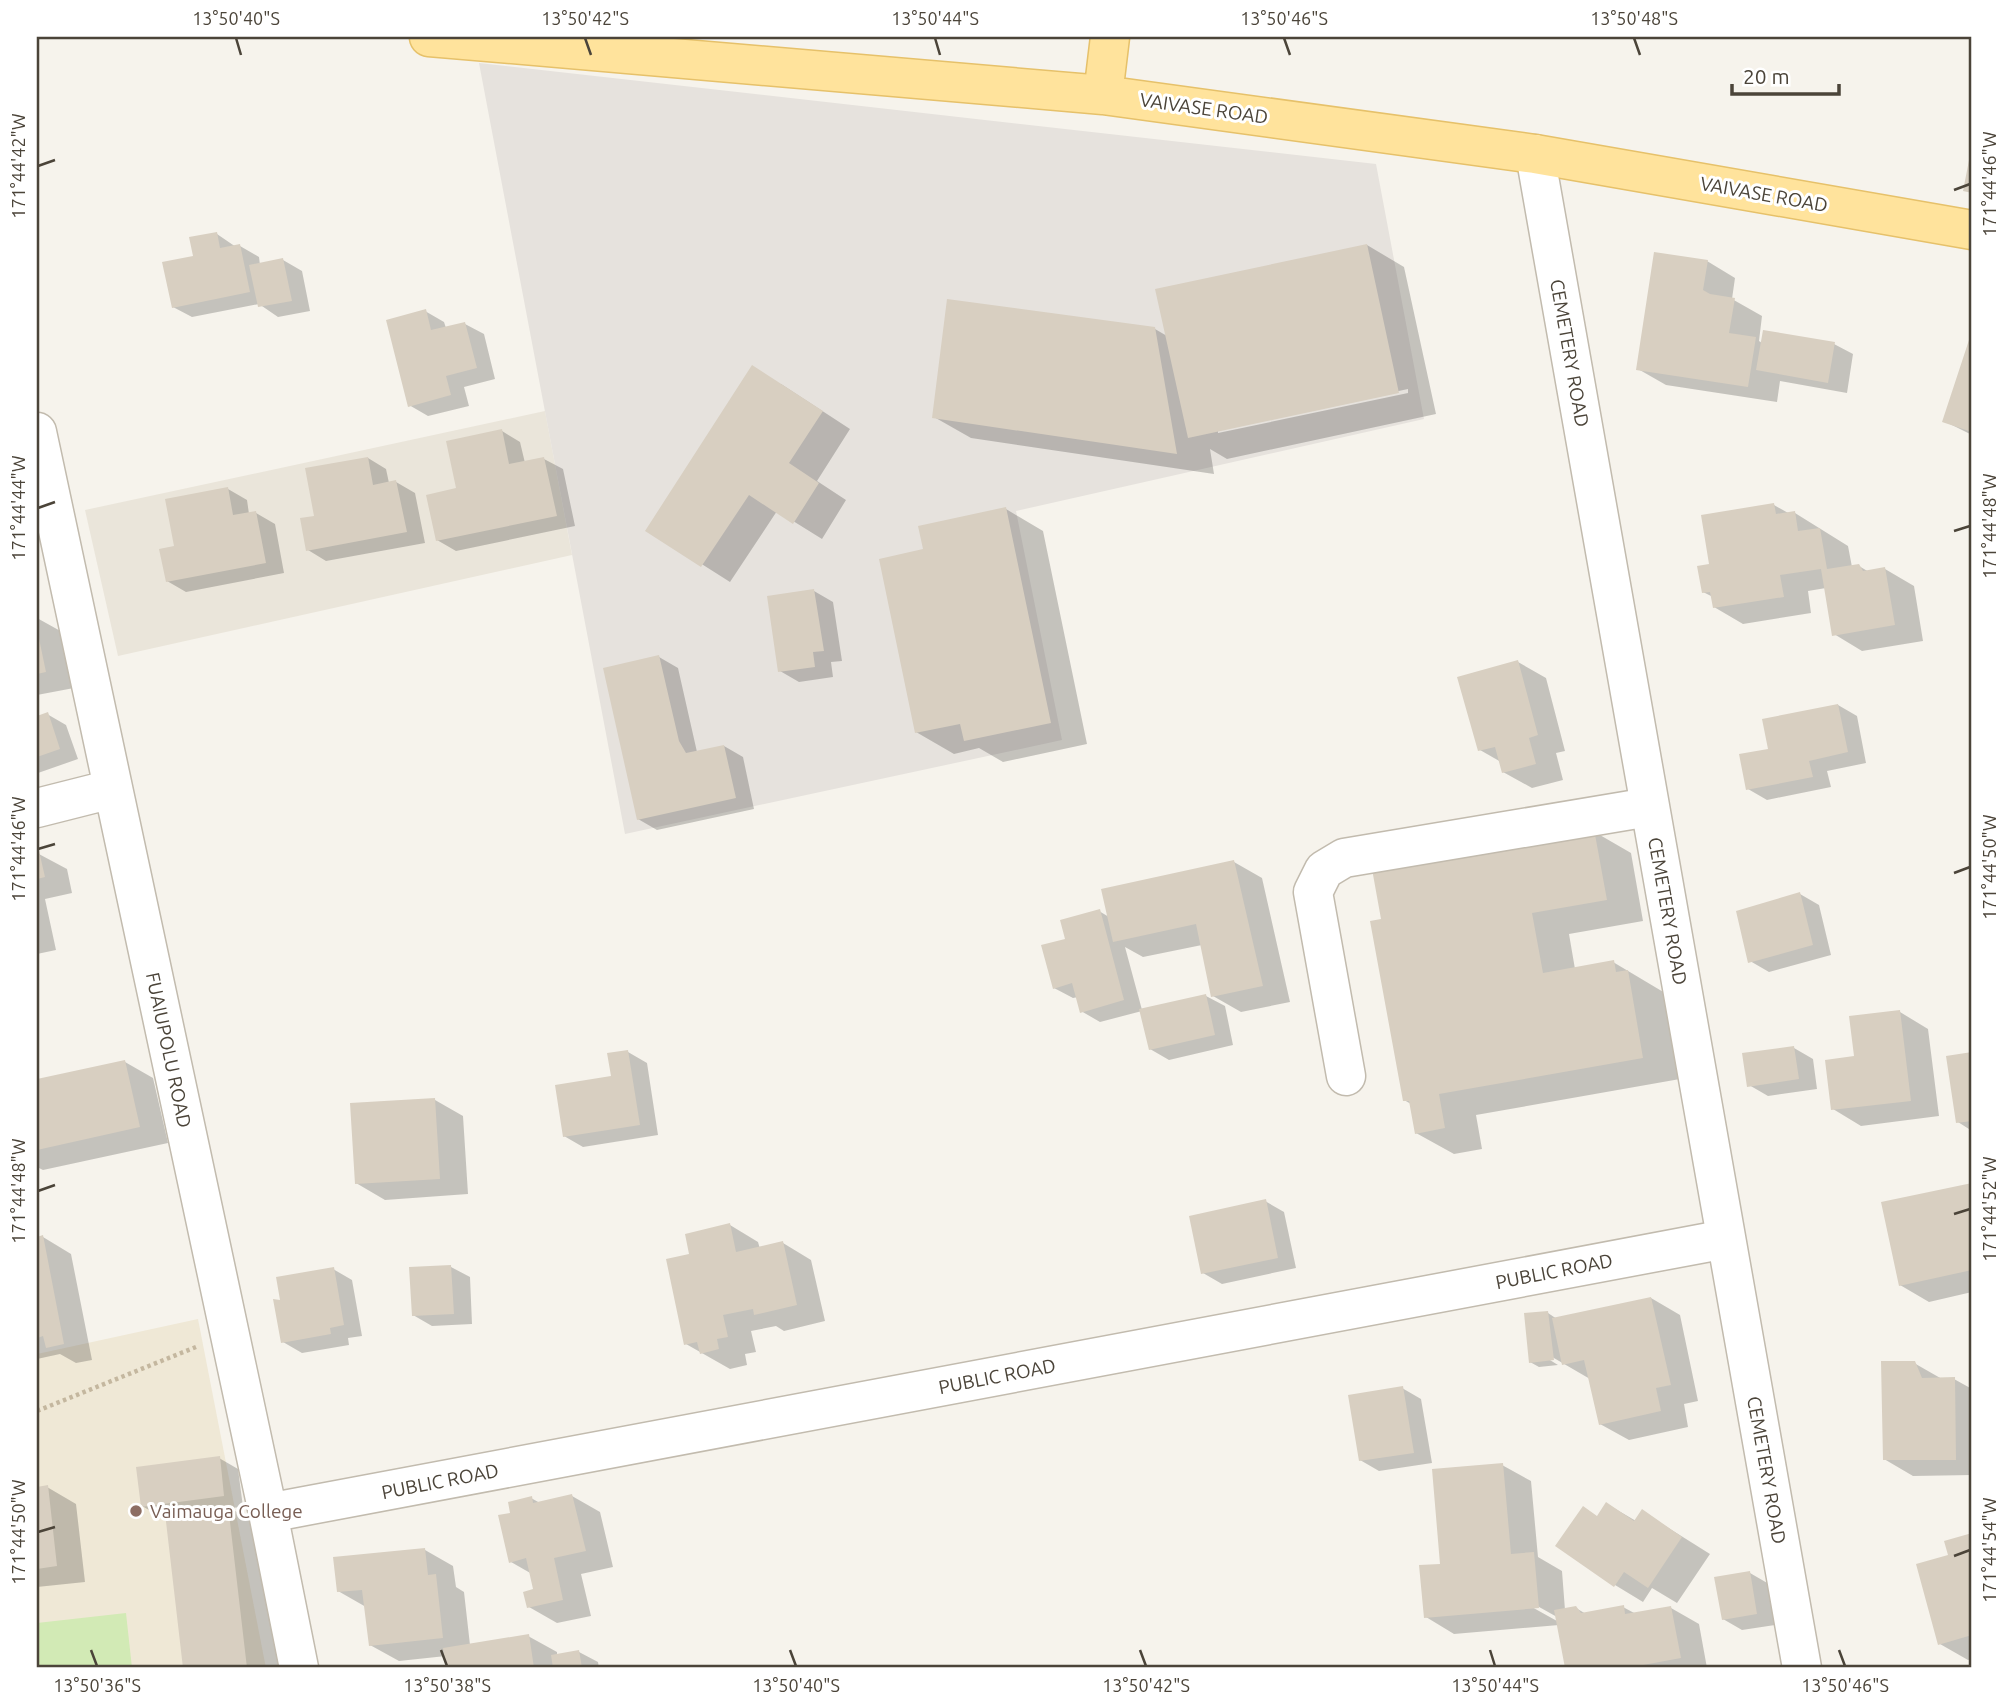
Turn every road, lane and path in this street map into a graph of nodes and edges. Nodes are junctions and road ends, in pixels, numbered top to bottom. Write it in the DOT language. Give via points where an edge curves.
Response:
graph roads {
  1 [pos="429,37"];
  2 [pos="1110,37"];
  3 [pos="1103,95"];
  4 [pos="1535,154"];
  5 [pos="1972,230"];
  6 [pos="37,432"];
  7 [pos="112,789"];
  8 [pos="1649,807"];
  9 [pos="37,808"];
  10 [pos="1346,1076"];
  11 [pos="1726,1239"];
  12 [pos="230,1334"];
  13 [pos="37,1411"];
  14 [pos="268,1513"];
  15 [pos="299,1668"];
  16 [pos="1802,1668"];
  1 -- 3 [label="main road, VAIVASE ROAD"];
  2 -- 3 [label="main road"];
  3 -- 4 [label="main road, VAIVASE ROAD"];
  4 -- 5 [label="main road, VAIVASE ROAD"];
  4 -- 8 [label="street, CEMETERY ROAD"];
  6 -- 7 [label="street, FUAIUPOLU ROAD"];
  7 -- 9 [label="street"];
  7 -- 12 [label="street, FUAIUPOLU ROAD"];
  8 -- 10 [label="street" via="1344,858 1324,870 1313,892"];
  8 -- 11 [label="street, CEMETERY ROAD"];
  11 -- 14 [label="street, PUBLIC ROAD"];
  11 -- 16 [label="street, CEMETERY ROAD"];
  12 -- 13 [label="path"];
  12 -- 14 [label="street, FUAIUPOLU ROAD"];
  14 -- 15 [label="street, FUAIUPOLU ROAD"];
}
